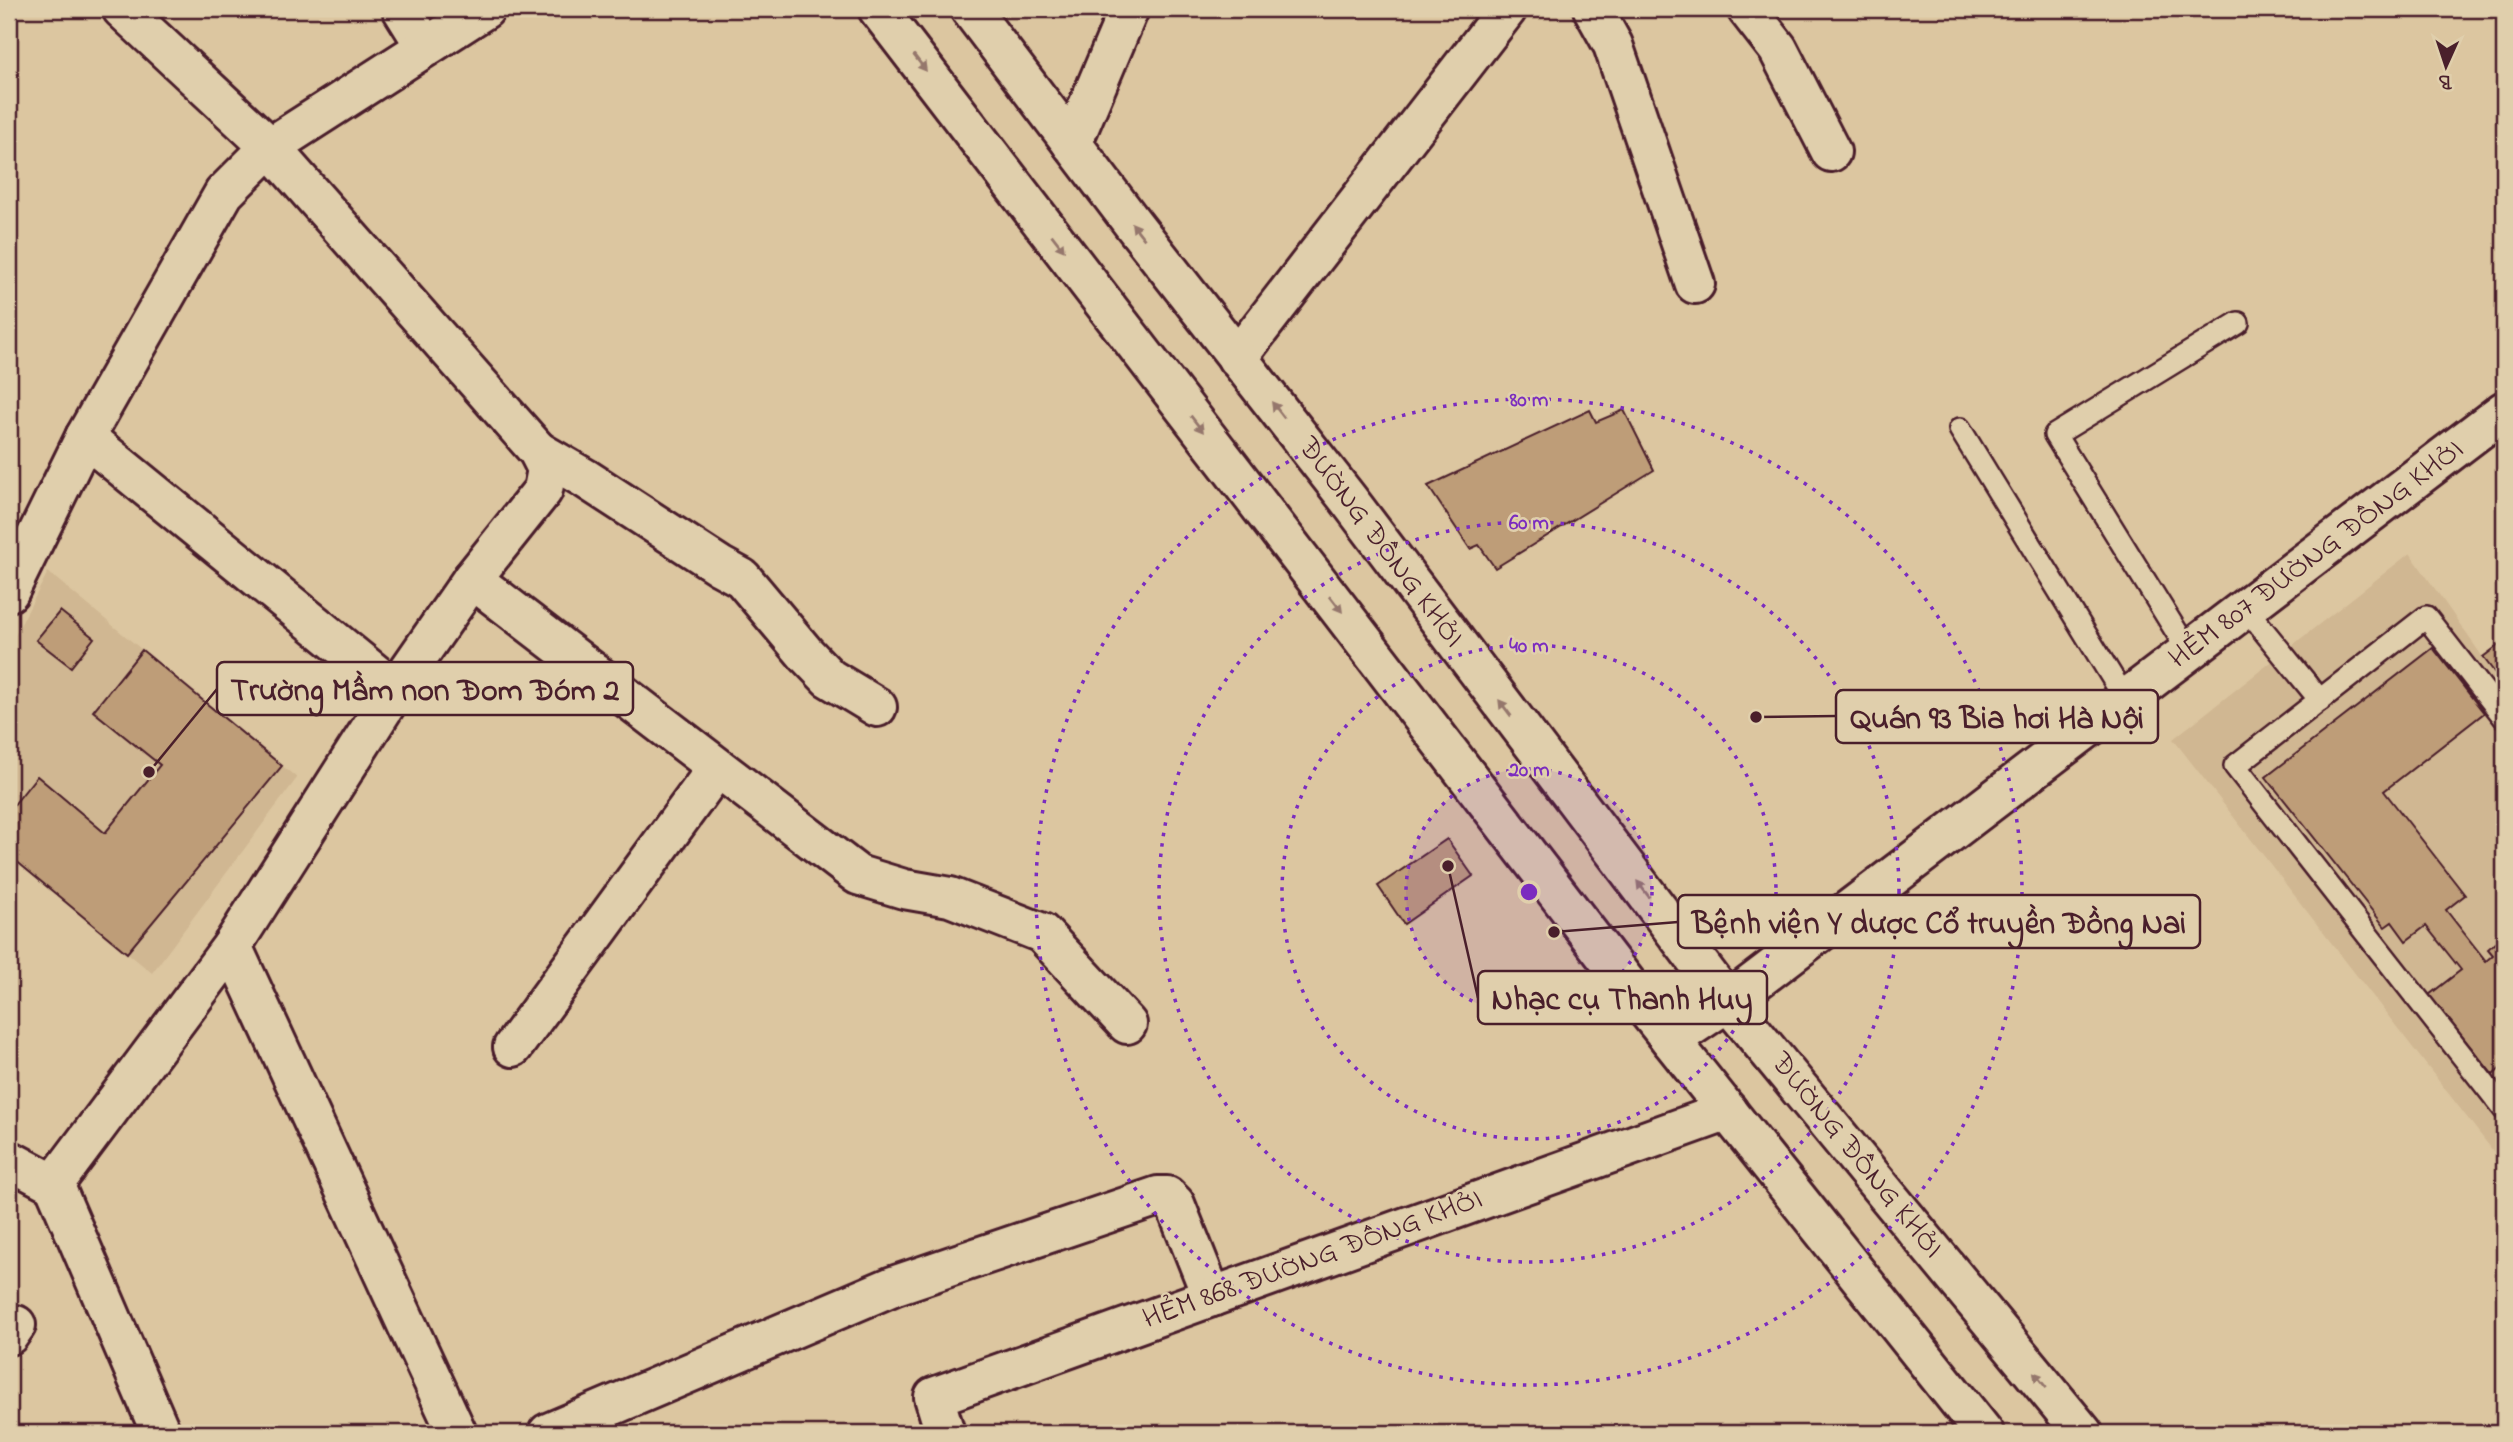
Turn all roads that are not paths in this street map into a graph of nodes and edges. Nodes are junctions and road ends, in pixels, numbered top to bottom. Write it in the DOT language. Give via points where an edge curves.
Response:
graph roads {
  1 [pos="122,9"];
  2 [pos="402,9"];
  3 [pos="485,9"];
  4 [pos="878,9"];
  5 [pos="970,9"];
  6 [pos="1129,9"];
  7 [pos="1507,9"];
  8 [pos="1593,9"];
  9 [pos="1747,9"];
  10 [pos="425,46"];
  11 [pos="1072,144"];
  12 [pos="270,147"];
  13 [pos="1831,152"];
  14 [pos="1695,284"];
  15 [pos="2238,323"];
  16 [pos="1237,358"];
  17 [pos="2504,411"];
  18 [pos="1960,429"];
  19 [pos="85,437"];
  20 [pos="538,451"];
  21 [pos="471,579"];
  22 [pos="9,592"];
  23 [pos="2246,609"];
  24 [pos="2189,652"];
  25 [pos="395,690"];
  26 [pos="2126,700"];
  27 [pos="2320,700"];
  28 [pos="877,707"];
  29 [pos="2504,717"];
  30 [pos="717,768"];
  31 [pos="232,946"];
  32 [pos="1728,1002"];
  33 [pos="1127,1024"];
  34 [pos="1671,1040"];
  35 [pos="513,1046"];
  36 [pos="2504,1110"];
  37 [pos="1728,1111"];
  38 [pos="9,1160"];
  39 [pos="54,1184"];
  40 [pos="1212,1297"];
  41 [pos="161,1433"];
  42 [pos="457,1433"];
  43 [pos="548,1433"];
  44 [pos="946,1433"];
  45 [pos="1984,1433"];
  46 [pos="2083,1433"];
  1 -- 12 [label="street"];
  2 -- 10 [label="street"];
  3 -- 10 [label="street"];
  4 -- 34 [label="street, one-way"];
  5 -- 11 [label="street, ĐƯỜNG ĐỒNG KHỞI"];
  6 -- 11 [label="street"];
  7 -- 16 [label="street"];
  8 -- 14 [label="street" via="1614,45"];
  9 -- 13 [label="street" via="1778,49"];
  10 -- 12 [label="street"];
  16 -- 11 [label="street, ĐƯỜNG ĐỒNG KHỞI, one-way"];
  12 -- 19 [label="street" via="224,193"];
  12 -- 20 [label="street"];
  15 -- 24 [label="lane" via="2055,435"];
  32 -- 16 [label="street, ĐƯỜNG ĐỒNG KHỞI, one-way"];
  17 -- 23 [label="street, HẺM 807 ĐƯỜNG ĐỒNG KHỞI"];
  18 -- 26 [label="lane"];
  19 -- 22 [label="street"];
  19 -- 25 [label="street"];
  20 -- 21 [label="street" via="547,469 543,490"];
  20 -- 28 [label="street" via="742,578 829,678"];
  21 -- 25 [label="street"];
  21 -- 30 [label="street"];
  23 -- 24 [label="street, HẺM 807 ĐƯỜNG ĐỒNG KHỞI"];
  23 -- 27 [label="lane"];
  24 -- 26 [label="street, HẺM 807 ĐƯỜNG ĐỒNG KHỞI"];
  25 -- 31 [label="street"];
  26 -- 32 [label="street, HẺM 807 ĐƯỜNG ĐỒNG KHỞI"];
  27 -- 29 [label="lane" via="2426,617"];
  27 -- 36 [label="lane" via="2235,766"];
  30 -- 33 [label="street" via="858,875 950,897 1042,933"];
  30 -- 35 [label="street"];
  31 -- 39 [label="street"];
  31 -- 42 [label="street"];
  32 -- 34 [label="street, HẺM 807 ĐƯỜNG ĐỒNG KHỞI"];
  46 -- 32 [label="street, ĐƯỜNG ĐỒNG KHỞI, one-way"];
  34 -- 37 [label="street"];
  37 -- 40 [label="street, HẺM 868 ĐƯỜNG ĐỒNG KHỞI"];
  37 -- 45 [label="street"];
  38 -- 39 [label="street"];
  39 -- 41 [label="street"];
  40 -- 43 [label="street" via="1175,1204 1167,1196 1158,1196 893,1286"];
  40 -- 44 [label="street, HẺM 868 ĐƯỜNG ĐỒNG KHỞI" via="934,1397"];
}
